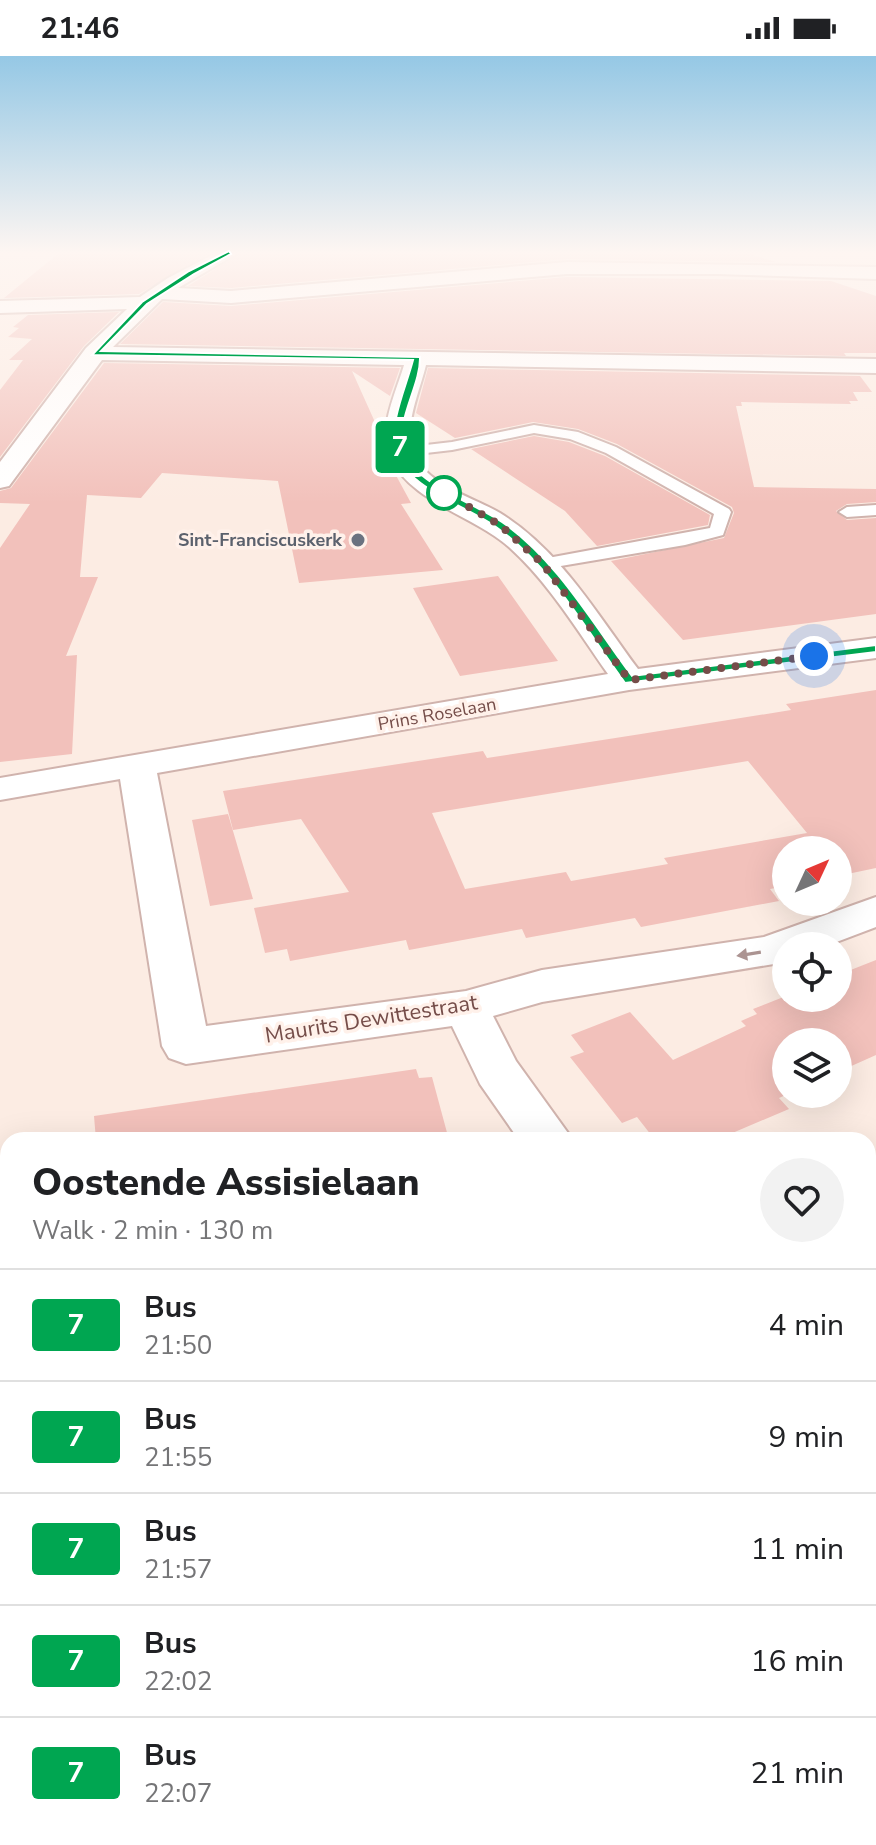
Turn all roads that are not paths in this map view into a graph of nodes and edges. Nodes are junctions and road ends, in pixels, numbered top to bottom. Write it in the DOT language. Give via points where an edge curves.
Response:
graph roads {
  1 [pos="111,336"];
  2 [pos="94,353"];
  3 [pos="417,358"];
  4 [pos="876,366"];
  5 [pos="400,452"];
  6 [pos="1,479"];
  7 [pos="876,510"];
  8 [pos="847,512"];
  9 [pos="543,564"];
  10 [pos="876,648"];
  11 [pos="629,680"];
  12 [pos="137,767"];
  13 [pos="0,789"];
  14 [pos="876,911"];
  15 [pos="466,1007"];
  16 [pos="541,1132"];
  1 -- 2 [label="street"];
  2 -- 3 [label="street"];
  2 -- 6 [label="street"];
  3 -- 4 [label="street"];
  3 -- 5 [label="street" via="400,424"];
  5 -- 9 [label="street" via="417,477 500,525"];
  5 -- 9 [label="lane" via="534,429 573,435 611,450 723,512 717,531"];
  7 -- 8 [label="lane"];
  9 -- 11 [label="street"];
  10 -- 11 [label="street, Prins Roselaan"];
  11 -- 12 [label="street, Prins Roselaan"];
  12 -- 13 [label="street, Prins Roselaan"];
  12 -- 15 [label="street, Maurits Dewittestraat" via="186,1046"];
  14 -- 15 [label="street, Maurits Dewittestraat, one-way" via="770,951 542,986"];
  15 -- 16 [label="street" via="497,1071"];
}
